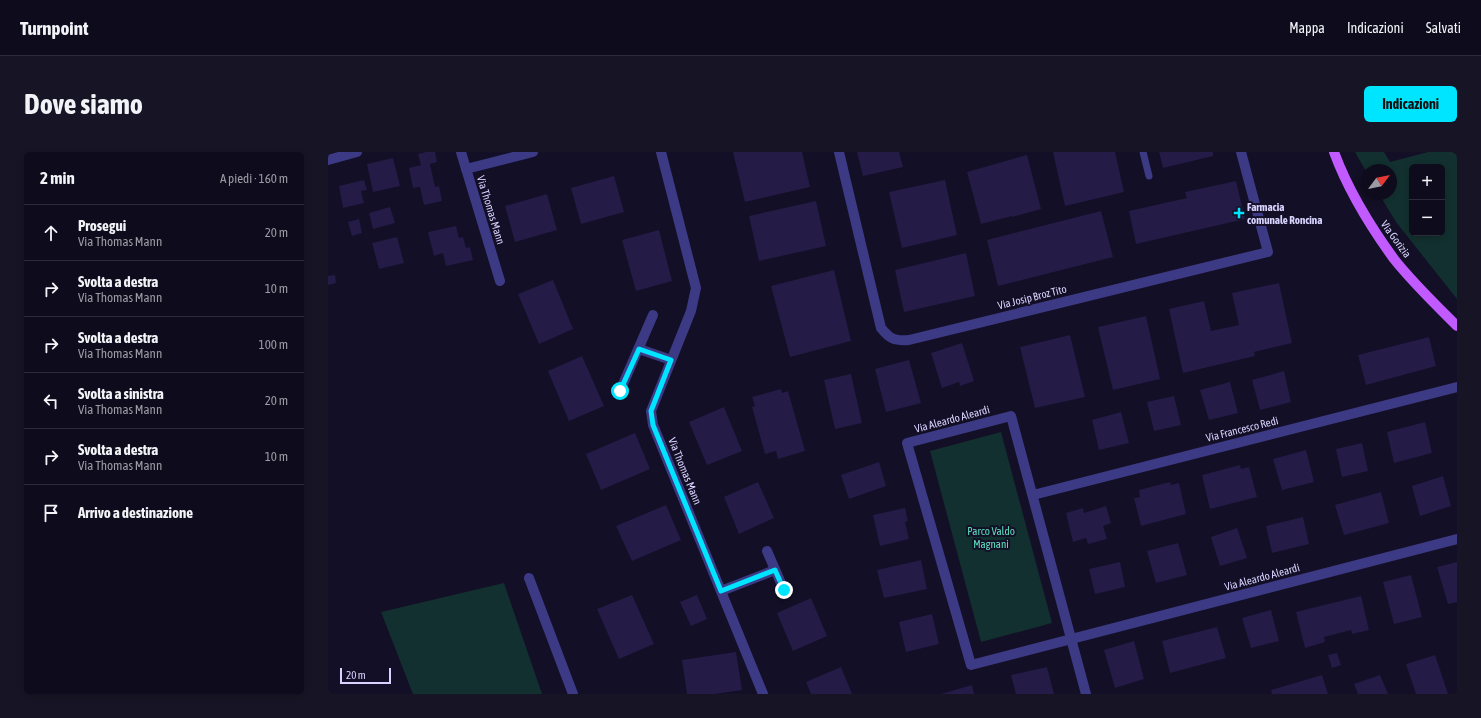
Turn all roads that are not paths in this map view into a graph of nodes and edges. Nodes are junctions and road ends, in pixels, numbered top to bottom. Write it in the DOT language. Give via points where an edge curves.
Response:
graph roads {
  1 [pos="357,152"];
  2 [pos="461,152"];
  3 [pos="533,152"];
  4 [pos="661,152"];
  5 [pos="839,152"];
  6 [pos="1143,152"];
  7 [pos="1242,152"];
  8 [pos="1334,152"];
  9 [pos="328,160"];
  10 [pos="466,169"];
  11 [pos="1149,176"];
  12 [pos="500,280"];
  13 [pos="652,315"];
  14 [pos="1457,326"];
  15 [pos="639,349"];
  16 [pos="671,360"];
  17 [pos="1457,388"];
  18 [pos="620,391"];
  19 [pos="1033,495"];
  20 [pos="1457,539"];
  21 [pos="767,552"];
  22 [pos="775,570"];
  23 [pos="529,578"];
  24 [pos="784,590"];
  25 [pos="721,591"];
  26 [pos="1072,639"];
  27 [pos="573,694"];
  28 [pos="763,694"];
  29 [pos="1086,694"];
  1 -- 9 [label="street"];
  2 -- 10 [label="street, Via Thomas Mann"];
  3 -- 10 [label="street, Via Thomas Mann"];
  4 -- 16 [label="street, Via Thomas Mann" via="696,288 691,311"];
  5 -- 7 [label="street, Via Josip Broz Tito" via="881,328 889,337 898,341 1268,252"];
  6 -- 11 [label="lane"];
  8 -- 14 [label="main road, Via Gorizia" via="1364,214 1395,259"];
  10 -- 12 [label="street, Via Thomas Mann"];
  13 -- 15 [label="street"];
  15 -- 16 [label="street"];
  15 -- 18 [label="street"];
  16 -- 25 [label="street, Via Thomas Mann" via="651,411 653,425"];
  17 -- 19 [label="street, Via Francesco Redi"];
  19 -- 26 [label="street, Via Aleardo Aleardi"];
  19 -- 26 [label="street, Via Aleardo Aleardi" via="1011,416 907,443 971,665"];
  20 -- 26 [label="street, Via Aleardo Aleardi"];
  21 -- 22 [label="street"];
  22 -- 24 [label="street"];
  22 -- 25 [label="street"];
  23 -- 27 [label="street"];
  25 -- 28 [label="street, Via Thomas Mann"];
  26 -- 29 [label="street"];
}
